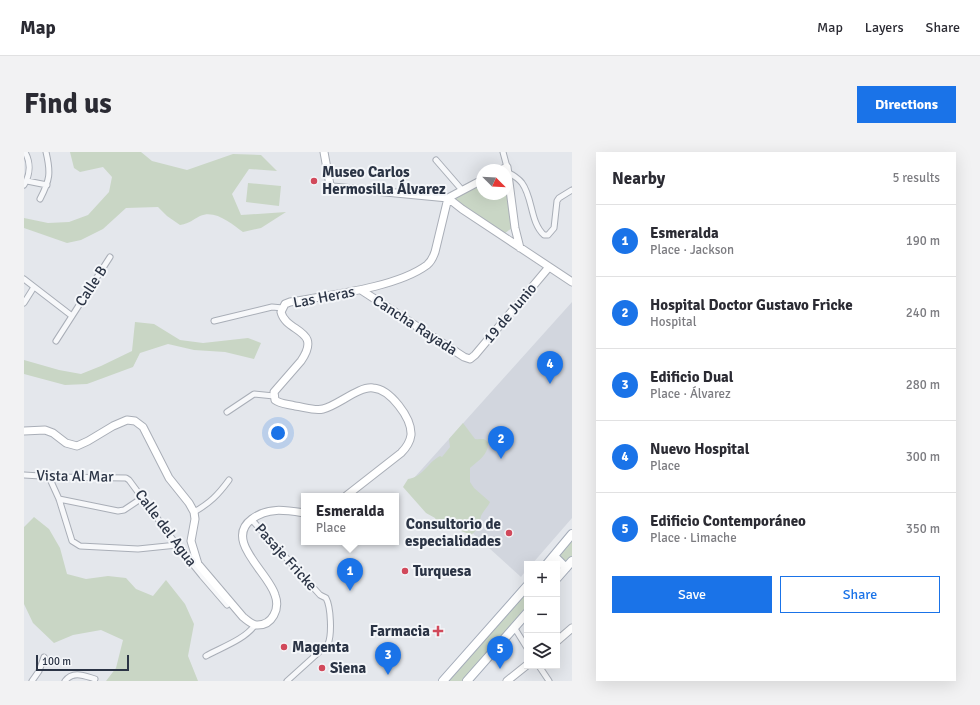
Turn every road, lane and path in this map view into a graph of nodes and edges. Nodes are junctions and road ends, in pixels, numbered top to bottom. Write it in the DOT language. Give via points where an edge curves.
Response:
graph roads {
  1 [pos="25,152"];
  2 [pos="46,152"];
  3 [pos="324,152"];
  4 [pos="503,152"];
  5 [pos="436,160"];
  6 [pos="504,164"];
  7 [pos="512,174"];
  8 [pos="25,183"];
  9 [pos="476,183"];
  10 [pos="47,185"];
  11 [pos="462,190"];
  12 [pos="572,190"];
  13 [pos="572,194"];
  14 [pos="448,198"];
  15 [pos="559,198"];
  16 [pos="40,200"];
  17 [pos="510,200"];
  18 [pos="515,228"];
  19 [pos="504,237"];
  20 [pos="520,248"];
  21 [pos="110,256"];
  22 [pos="549,267"];
  23 [pos="24,279"];
  24 [pos="572,282"];
  25 [pos="34,286"];
  26 [pos="361,290"];
  27 [pos="24,303"];
  28 [pos="283,308"];
  29 [pos="72,316"];
  30 [pos="214,321"];
  31 [pos="56,341"];
  32 [pos="470,359"];
  33 [pos="274,396"];
  34 [pos="228,412"];
  35 [pos="24,431"];
  36 [pos="24,475"];
  37 [pos="49,477"];
  38 [pos="126,478"];
  39 [pos="229,480"];
  40 [pos="350,493"];
  41 [pos="142,498"];
  42 [pos="59,499"];
  43 [pos="194,512"];
  44 [pos="301,512"];
  45 [pos="251,519"];
  46 [pos="572,534"];
  47 [pos="178,545"];
  48 [pos="554,556"];
  49 [pos="550,561"];
  50 [pos="572,561"];
  51 [pos="566,568"];
  52 [pos="560,575"];
  53 [pos="205,576"];
  54 [pos="524,589"];
  55 [pos="227,605"];
  56 [pos="524,615"];
  57 [pos="256,625"];
  58 [pos="514,627"];
  59 [pos="572,628"];
  60 [pos="560,638"];
  61 [pos="524,643"];
  62 [pos="206,656"];
  63 [pos="44,657"];
  64 [pos="524,668"];
  65 [pos="541,669"];
  66 [pos="96,680"];
  67 [pos="510,680"];
  68 [pos="32,681"];
  69 [pos="65,681"];
  70 [pos="287,681"];
  71 [pos="443,681"];
  72 [pos="467,681"];
  73 [pos="549,681"];
  1 -- 8 [label="street" via="30,164"];
  2 -- 10 [label="street" via="50,167"];
  3 -- 14 [label="street" via="328,181 333,187"];
  4 -- 6 [label="street"];
  5 -- 11 [label="street"];
  7 -- 15 [label="street" via="526,189 538,227 544,235 554,228"];
  8 -- 10 [label="street"];
  9 -- 11 [label="street"];
  10 -- 16 [label="street"];
  11 -- 14 [label="street"];
  12 -- 15 [label="street"];
  13 -- 15 [label="street"];
  14 -- 19 [label="street"];
  14 -- 26 [label="street, Las Heras" via="432,260 428,265 388,283"];
  17 -- 18 [label="street"];
  18 -- 19 [label="street"];
  18 -- 20 [label="street"];
  19 -- 20 [label="street"];
  20 -- 22 [label="street"];
  21 -- 29 [label="street, Calle B"];
  22 -- 24 [label="street"];
  22 -- 32 [label="street, 19 de Junio"];
  23 -- 25 [label="street, Calle B"];
  25 -- 27 [label="street"];
  25 -- 29 [label="street, Calle B"];
  26 -- 28 [label="street, Las Heras" via="290,302"];
  26 -- 32 [label="street, Cancha Rayada"];
  28 -- 30 [label="street" via="272,307"];
  28 -- 33 [label="street, Las Heras" via="281,312 284,319 301,331 308,346 304,356 278,386"];
  29 -- 31 [label="street, Calle B"];
  33 -- 34 [label="street" via="254,394"];
  33 -- 40 [label="street" via="275,400 282,403 321,410 366,388 375,388 384,392 404,413 411,435 406,448"];
  35 -- 43 [label="street" via="45,430 66,443 77,446 121,422 135,421 143,427 169,478"];
  36 -- 37 [label="street, Vista Al Mar"];
  37 -- 38 [label="street, Vista Al Mar"];
  37 -- 42 [label="street"];
  38 -- 41 [label="street, Calle del Agua"];
  39 -- 43 [label="street" via="218,496"];
  41 -- 42 [label="street" via="118,511"];
  41 -- 47 [label="street, Calle del Agua"];
  42 -- 47 [label="street" via="72,540 80,546 127,550"];
  43 -- 53 [label="street" via="192,548"];
  44 -- 45 [label="street" via="276,509"];
  45 -- 57 [label="street" via="242,531 242,539 276,595 277,604 270,621"];
  45 -- 70 [label="street, Pasaje Fricke" via="329,604 328,644"];
  46 -- 48 [label="main road"];
  47 -- 53 [label="street, Calle del Agua"];
  48 -- 49 [label="main road"];
  48 -- 51 [label="main road"];
  50 -- 51 [label="main road"];
  51 -- 52 [label="main road"];
  53 -- 55 [label="street"];
  53 -- 57 [label="street" via="243,617"];
  54 -- 71 [label="main road"];
  56 -- 58 [label="main road"];
  57 -- 62 [label="street" via="242,637"];
  58 -- 61 [label="street"];
  58 -- 72 [label="main road"];
  59 -- 60 [label="street"];
  63 -- 68 [label="street"];
  64 -- 67 [label="street"];
  65 -- 73 [label="street"];
  66 -- 69 [label="street" via="75,674"];
}
